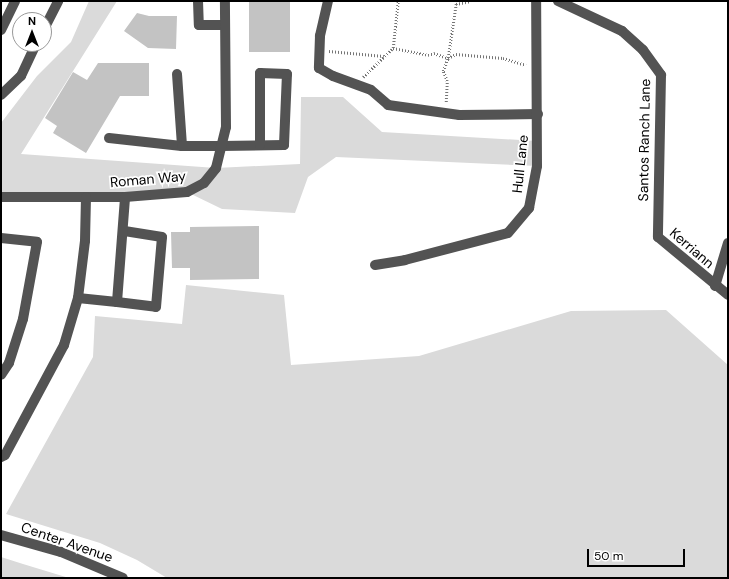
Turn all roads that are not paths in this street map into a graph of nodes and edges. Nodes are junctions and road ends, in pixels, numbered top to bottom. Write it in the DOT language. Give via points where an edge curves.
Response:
graph roads {
  1 [pos="16,1"];
  2 [pos="58,1"];
  3 [pos="198,1"];
  4 [pos="225,1"];
  5 [pos="328,1"];
  6 [pos="536,1"];
  7 [pos="558,1"];
  8 [pos="52,13"];
  9 [pos="226,25"];
  10 [pos="1,30"];
  11 [pos="32,52"];
  12 [pos="177,74"];
  13 [pos="1,95"];
  14 [pos="538,114"];
  15 [pos="109,138"];
  16 [pos="260,145"];
  17 [pos="182,146"];
  18 [pos="221,146"];
  19 [pos="1,197"];
  20 [pos="86,197"];
  21 [pos="125,197"];
  22 [pos="124,231"];
  23 [pos="658,237"];
  24 [pos="1,238"];
  25 [pos="728,243"];
  26 [pos="374,265"];
  27 [pos="715,286"];
  28 [pos="728,295"];
  29 [pos="78,298"];
  30 [pos="117,302"];
  31 [pos="1,375"];
  32 [pos="1,457"];
  33 [pos="1,535"];
  34 [pos="123,578"];
  1 -- 10 [label="street"];
  2 -- 8 [label="street"];
  3 -- 9 [label="street" via="199,25"];
  4 -- 9 [label="street, Roman Way"];
  5 -- 14 [label="street" via="319,50 319,68 371,90 388,105 445,113"];
  6 -- 14 [label="street, Hull Lane"];
  7 -- 23 [label="street, Santos Ranch Lane" via="622,31 643,50 661,75"];
  9 -- 18 [label="street, Roman Way" via="226,127"];
  11 -- 13 [label="street" via="21,76"];
  12 -- 17 [label="street"];
  14 -- 26 [label="street, Hull Lane" via="537,166 529,208 508,233 405,260"];
  15 -- 17 [label="street"];
  16 -- 16 [label="street" via="260,73 287,74 284,145"];
  16 -- 18 [label="street"];
  17 -- 18 [label="street"];
  18 -- 21 [label="street, Roman Way" via="216,168 204,183 187,192"];
  19 -- 20 [label="street, Roman Way"];
  20 -- 21 [label="street, Roman Way"];
  20 -- 29 [label="street" via="85,240"];
  21 -- 22 [label="street"];
  22 -- 30 [label="street"];
  22 -- 30 [label="street" via="162,238 156,307"];
  23 -- 27 [label="street, Kerriann"];
  24 -- 31 [label="street" via="37,242 23,319 9,363"];
  25 -- 27 [label="street"];
  27 -- 28 [label="street, Kerriann"];
  29 -- 30 [label="street"];
  29 -- 32 [label="street" via="64,344 5,455"];
  33 -- 34 [label="street, Center Avenue" via="60,552"];
}
